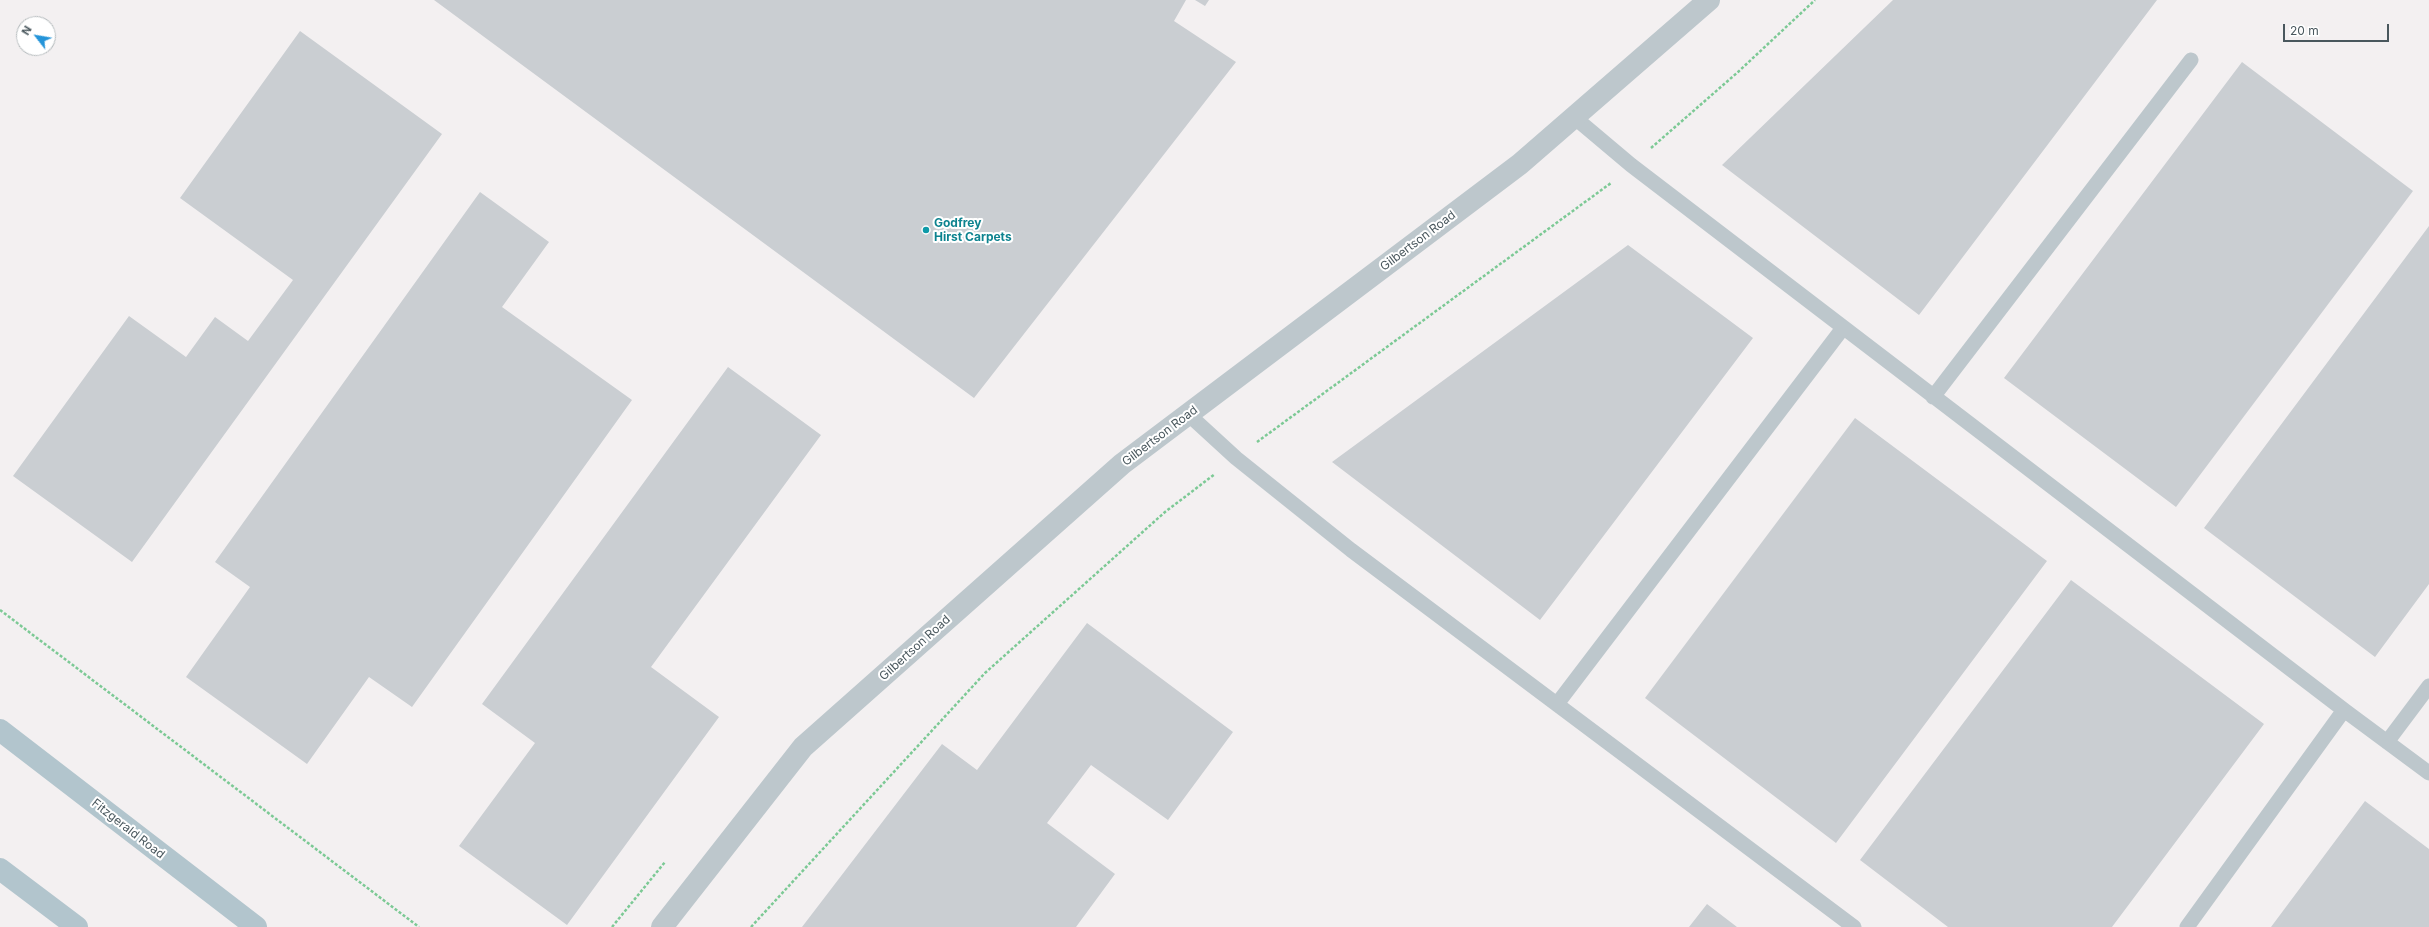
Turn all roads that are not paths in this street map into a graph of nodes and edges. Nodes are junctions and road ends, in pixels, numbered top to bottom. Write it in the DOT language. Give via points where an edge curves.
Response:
graph roads {
  1 [pos="1709,0"];
  2 [pos="2191,60"];
  3 [pos="1574,117"];
  4 [pos="1843,328"];
  5 [pos="1933,397"];
  6 [pos="1188,414"];
  7 [pos="2429,686"];
  8 [pos="1557,704"];
  9 [pos="2344,710"];
  10 [pos="0,730"];
  11 [pos="2387,742"];
  12 [pos="2429,773"];
  13 [pos="0,869"];
  14 [pos="77,927"];
  15 [pos="256,927"];
  16 [pos="662,927"];
  17 [pos="1854,927"];
  18 [pos="2187,927"];
  1 -- 3 [label="street, Gilbertson Road"];
  2 -- 5 [label="lane"];
  3 -- 4 [label="lane" via="1630,165"];
  3 -- 6 [label="street, Gilbertson Road" via="1520,164"];
  4 -- 5 [label="lane"];
  4 -- 8 [label="lane"];
  5 -- 9 [label="lane"];
  6 -- 8 [label="lane" via="1236,458 1345,545"];
  6 -- 16 [label="street, Gilbertson Road" via="1122,464 803,747"];
  7 -- 11 [label="lane"];
  8 -- 17 [label="lane"];
  9 -- 11 [label="lane"];
  9 -- 18 [label="lane"];
  10 -- 15 [label="main road, Fitzgerald Road"];
  11 -- 12 [label="lane"];
  13 -- 14 [label="main road"];
}
